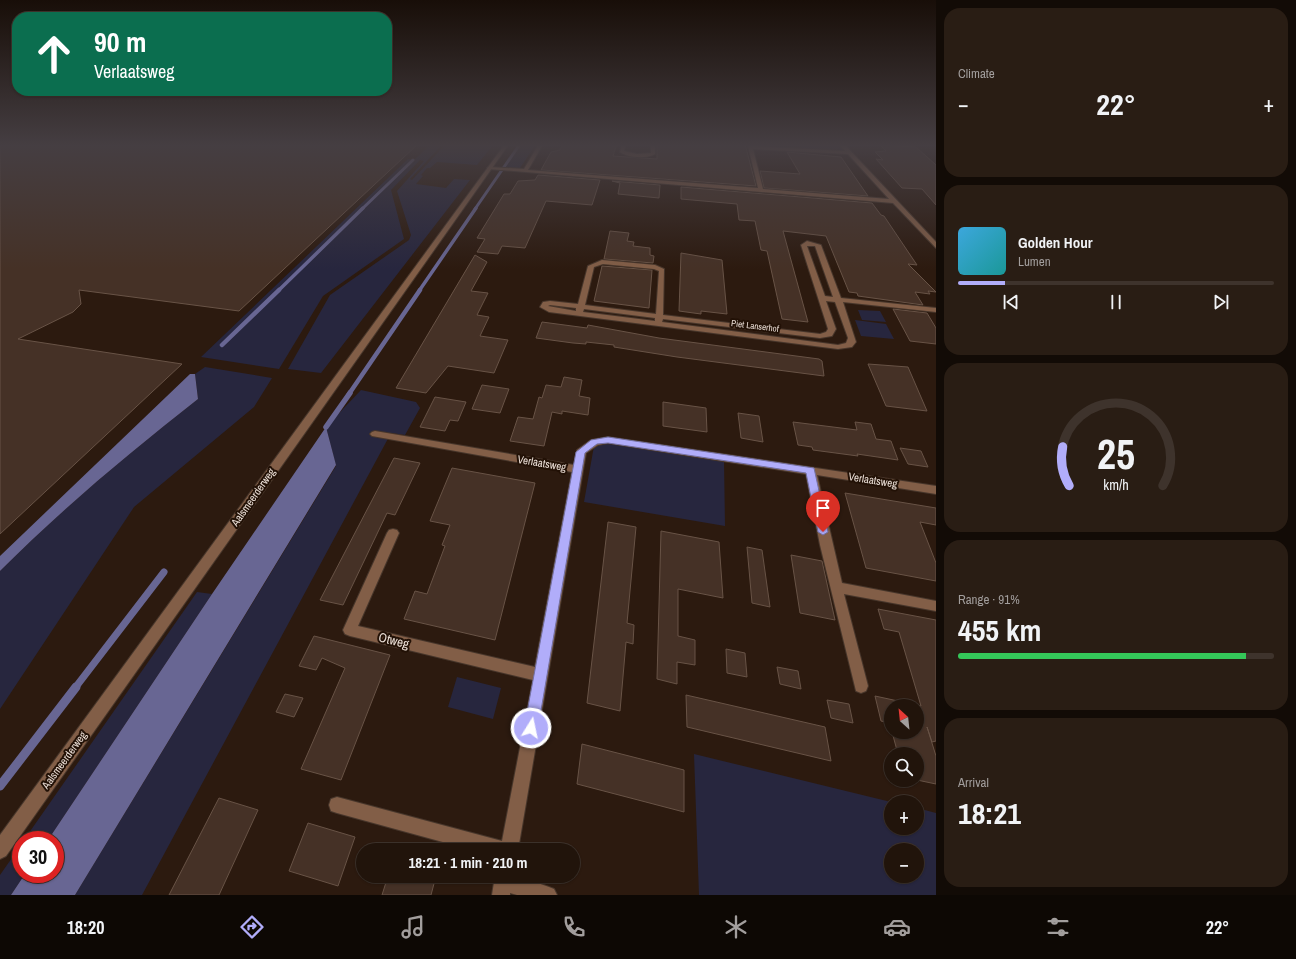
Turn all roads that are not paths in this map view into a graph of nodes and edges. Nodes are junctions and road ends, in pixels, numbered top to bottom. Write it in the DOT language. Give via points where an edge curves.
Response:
graph roads {
  1 [pos="480,186"];
  2 [pos="697,186"];
  3 [pos="761,186"];
  4 [pos="879,186"];
  5 [pos="762,191"];
  6 [pos="893,201"];
  7 [pos="936,246"];
  8 [pos="822,298"];
  9 [pos="839,300"];
  10 [pos="936,310"];
  11 [pos="659,320"];
  12 [pos="829,334"];
  13 [pos="848,345"];
  14 [pos="375,434"];
  15 [pos="578,469"];
  16 [pos="811,471"];
  17 [pos="936,490"];
  18 [pos="393,533"];
  19 [pos="836,587"];
  20 [pos="936,606"];
  21 [pos="540,675"];
  22 [pos="861,686"];
  23 [pos="337,805"];
  24 [pos="478,843"];
  25 [pos="510,843"];
  26 [pos="0,850"];
  27 [pos="502,884"];
  28 [pos="548,895"];
  1 -- 26 [label="street, Aalsmeerderweg"];
  2 -- 5 [label="street"];
  3 -- 5 [label="street"];
  4 -- 6 [label="street"];
  5 -- 6 [label="street"];
  6 -- 7 [label="street"];
  8 -- 9 [label="street"];
  8 -- 9 [label="street" via="805,243 818,246"];
  8 -- 12 [label="street" via="832,330"];
  9 -- 10 [label="street"];
  9 -- 13 [label="street" via="852,338"];
  11 -- 11 [label="street, Piet Lanserhof" via="580,310 591,266 602,262 655,267 662,270"];
  11 -- 12 [label="street, Piet Lanserhof" via="820,336"];
  11 -- 13 [label="street, Piet Lanserhof" via="838,347"];
  12 -- 13 [label="street"];
  14 -- 15 [label="street, Verlaatsweg"];
  15 -- 16 [label="street, Verlaatsweg" via="581,452 595,442 608,440"];
  15 -- 21 [label="street"];
  16 -- 17 [label="street, Verlaatsweg"];
  16 -- 19 [label="street"];
  18 -- 21 [label="street, Otweg" via="350,630"];
  19 -- 20 [label="street"];
  19 -- 22 [label="street"];
  21 -- 25 [label="street"];
  23 -- 24 [label="street"];
  27 -- 28 [label="street"];
}
